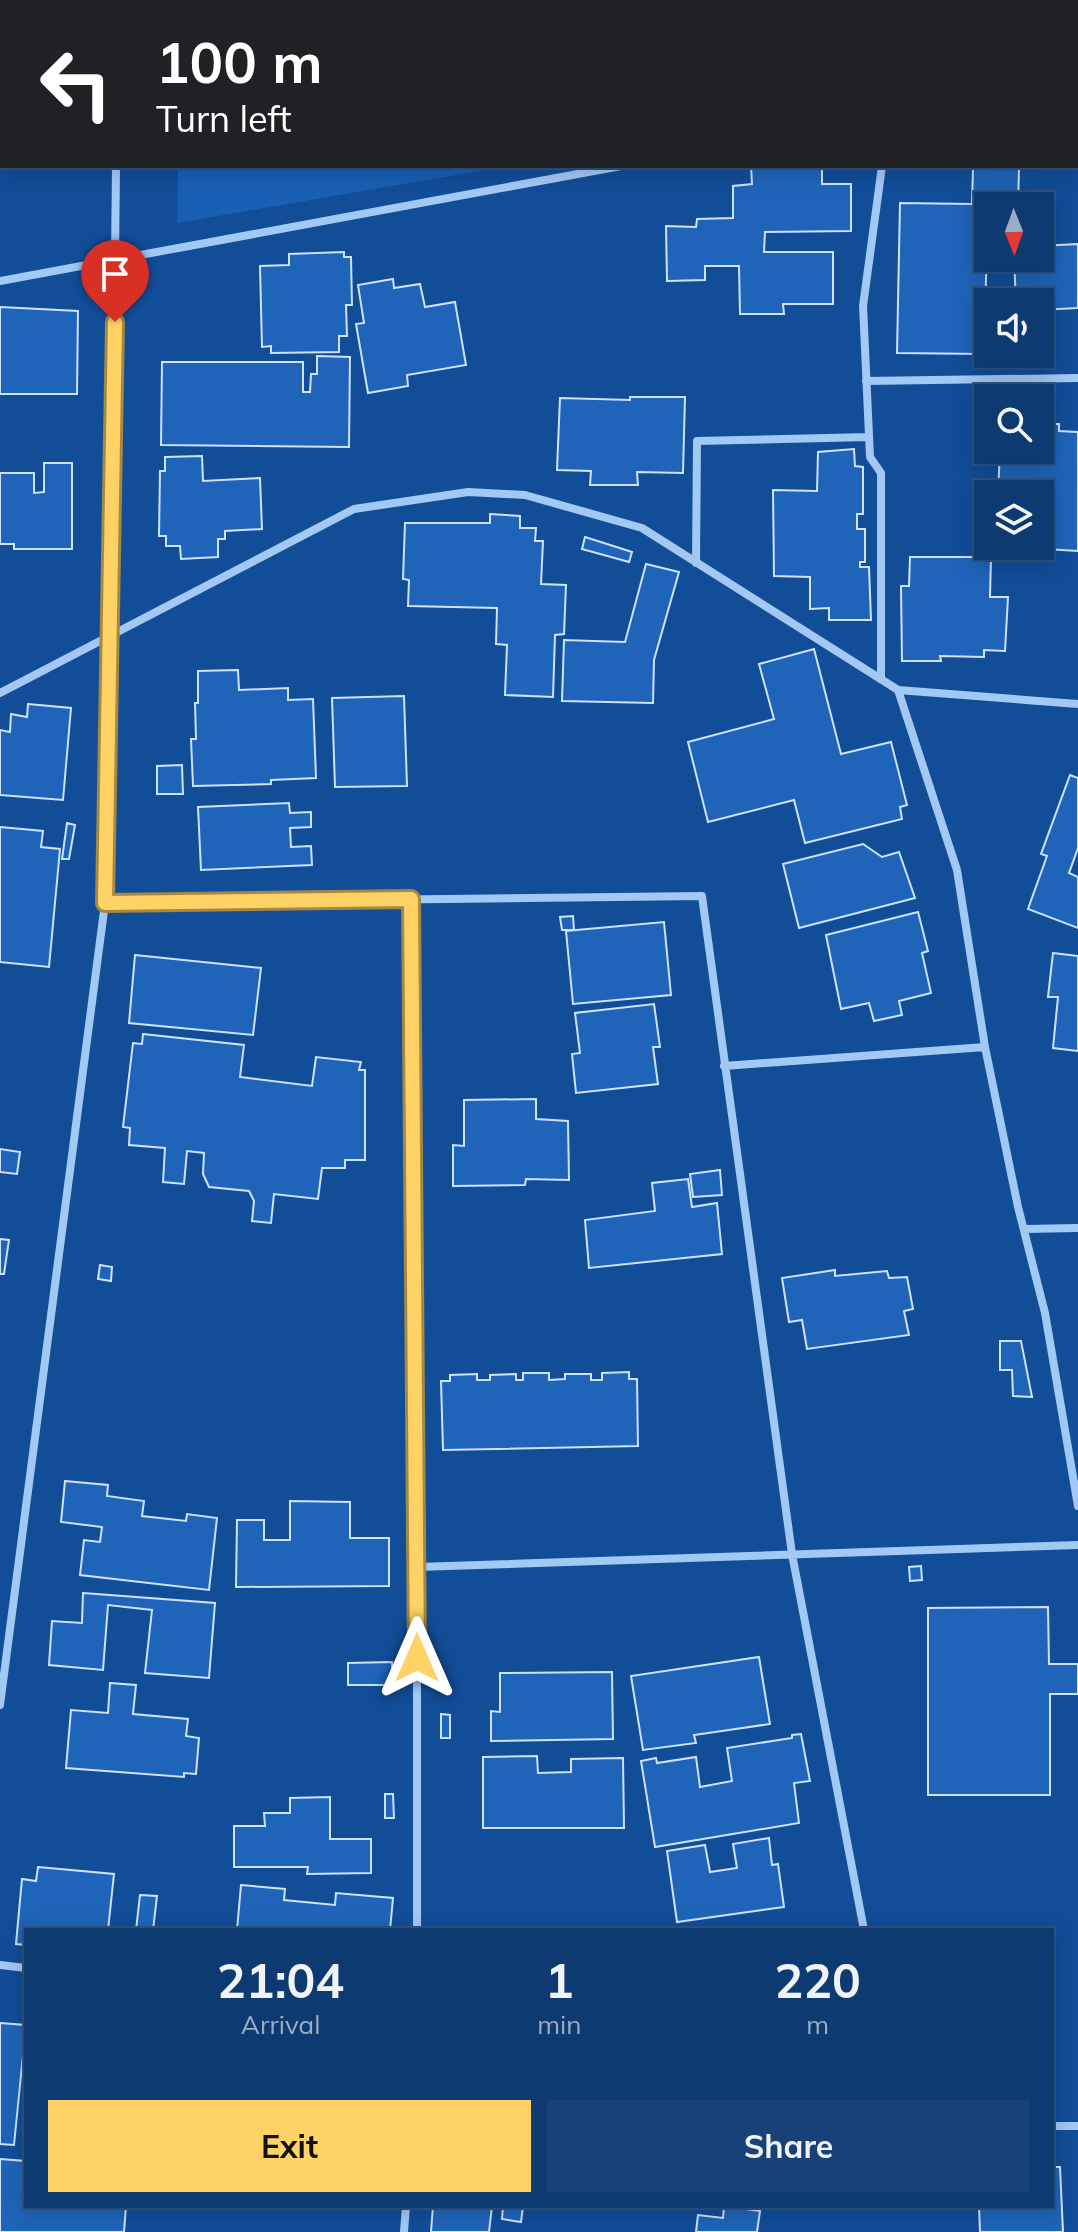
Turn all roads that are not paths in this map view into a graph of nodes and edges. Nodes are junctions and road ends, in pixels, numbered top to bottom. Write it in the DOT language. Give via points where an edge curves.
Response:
graph roads {
  1 [pos="116,168"];
  2 [pos="610,168"];
  3 [pos="882,168"];
  4 [pos="115,258"];
  5 [pos="0,281"];
  6 [pos="1078,378"];
  7 [pos="866,381"];
  8 [pos="869,437"];
  9 [pos="696,563"];
  10 [pos="111,637"];
  11 [pos="881,679"];
  12 [pos="898,690"];
  13 [pos="0,693"];
  14 [pos="1078,704"];
  15 [pos="411,899"];
  16 [pos="105,903"];
  17 [pos="985,1047"];
  18 [pos="724,1066"];
  19 [pos="1078,1228"];
  20 [pos="1024,1229"];
  21 [pos="1078,1506"];
  22 [pos="1078,1545"];
  23 [pos="792,1554"];
  24 [pos="417,1567"];
  25 [pos="0,1705"];
  26 [pos="417,1928"];
  27 [pos="864,1928"];
  28 [pos="0,1965"];
  29 [pos="24,1968"];
  30 [pos="1054,2126"];
  31 [pos="1078,2126"];
  32 [pos="406,2208"];
  33 [pos="404,2232"];
  1 -- 4 [label="street"];
  2 -- 4 [label="street"];
  3 -- 7 [label="street" via="863,306"];
  4 -- 5 [label="street"];
  4 -- 10 [label="street"];
  6 -- 7 [label="street"];
  7 -- 8 [label="street"];
  8 -- 9 [label="street" via="697,441"];
  8 -- 11 [label="street" via="870,457 881,473"];
  9 -- 10 [label="street" via="642,528 525,495 468,492 354,509"];
  9 -- 11 [label="street"];
  10 -- 13 [label="street"];
  10 -- 16 [label="street"];
  11 -- 12 [label="street"];
  12 -- 14 [label="street"];
  12 -- 17 [label="street" via="957,870"];
  15 -- 16 [label="street"];
  15 -- 18 [label="street" via="702,896"];
  15 -- 24 [label="street"];
  16 -- 25 [label="street"];
  17 -- 18 [label="street"];
  17 -- 20 [label="street"];
  18 -- 23 [label="street"];
  19 -- 20 [label="street"];
  20 -- 21 [label="street" via="1045,1313"];
  22 -- 23 [label="street"];
  23 -- 24 [label="street"];
  23 -- 27 [label="street"];
  24 -- 26 [label="street"];
  28 -- 29 [label="street"];
  30 -- 31 [label="street"];
  32 -- 33 [label="street"];
}
